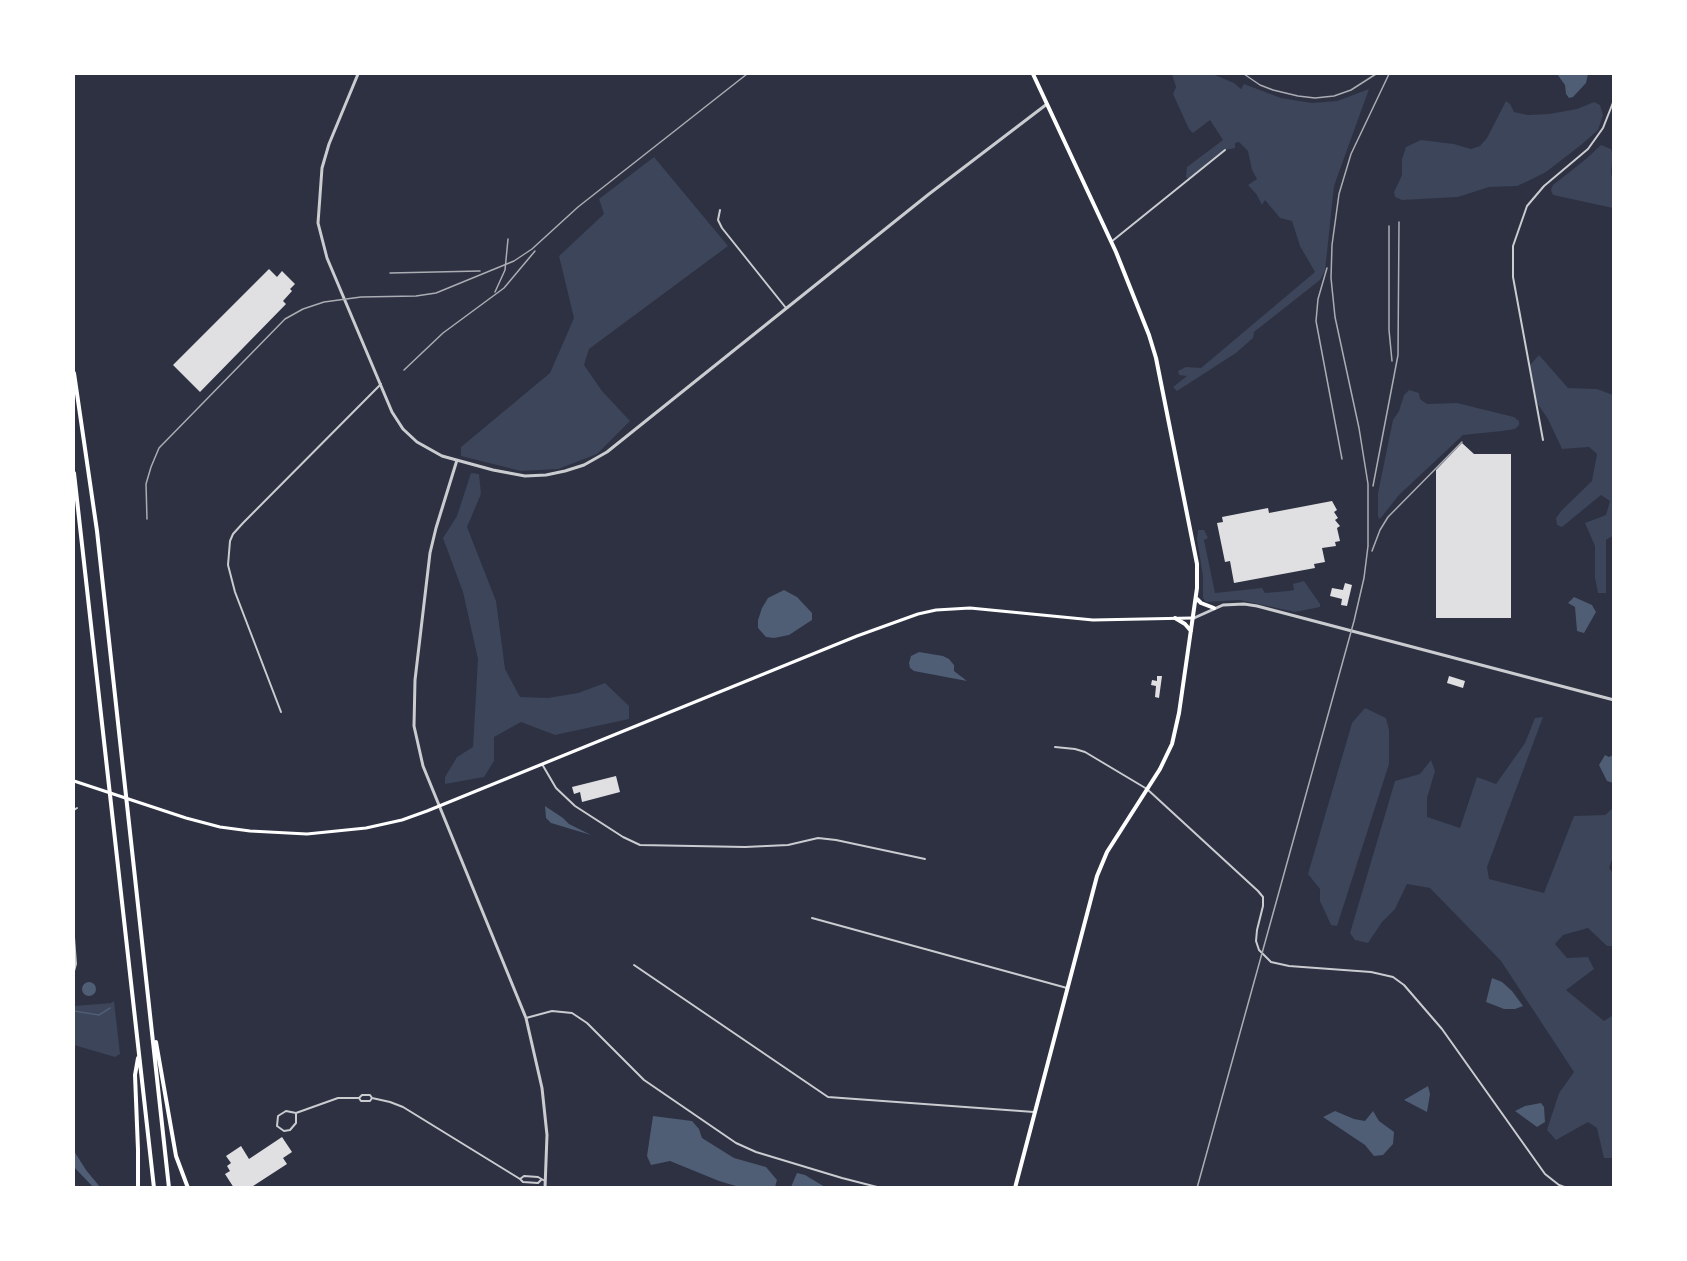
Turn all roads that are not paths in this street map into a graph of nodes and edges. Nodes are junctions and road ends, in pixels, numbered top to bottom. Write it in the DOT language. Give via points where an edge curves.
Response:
graph roads {
  1 [pos="358,74"];
  2 [pos="1032,74"];
  3 [pos="1614,100"];
  4 [pos="1047,104"];
  5 [pos="1225,150"];
  6 [pos="720,210"];
  7 [pos="1111,242"];
  8 [pos="786,308"];
  9 [pos="74,373"];
  10 [pos="381,384"];
  11 [pos="1543,440"];
  12 [pos="457,460"];
  13 [pos="74,473"];
  14 [pos="1196,598"];
  15 [pos="1214,608"];
  16 [pos="1175,618"];
  17 [pos="1194,618"];
  18 [pos="1192,632"];
  19 [pos="1614,700"];
  20 [pos="281,712"];
  21 [pos="1056,747"];
  22 [pos="542,764"];
  23 [pos="74,781"];
  24 [pos="1147,789"];
  25 [pos="439,806"];
  26 [pos="77,808"];
  27 [pos="74,810"];
  28 [pos="925,859"];
  29 [pos="812,918"];
  30 [pos="74,938"];
  31 [pos="634,965"];
  32 [pos="74,971"];
  33 [pos="1067,988"];
  34 [pos="149,1000"];
  35 [pos="526,1018"];
  36 [pos="139,1054"];
  37 [pos="1035,1112"];
  38 [pos="296,1113"];
  39 [pos="520,1179"];
  40 [pos="543,1180"];
  41 [pos="138,1188"];
  42 [pos="154,1188"];
  43 [pos="169,1188"];
  44 [pos="188,1188"];
  45 [pos="545,1188"];
  46 [pos="881,1188"];
  47 [pos="1015,1188"];
  48 [pos="1567,1188"];
  1 -- 10 [label="street" via="322,167 318,223 327,258"];
  2 -- 4 [label="main road"];
  3 -- 11 [label="street" via="1603,128 1588,149 1544,186 1527,206 1514,246 1513,277"];
  4 -- 7 [label="main road"];
  4 -- 8 [label="street"];
  5 -- 7 [label="street"];
  6 -- 8 [label="street" via="719,224"];
  7 -- 14 [label="main road" via="1156,358 1197,564"];
  8 -- 12 [label="street" via="607,452 584,465 555,474 525,476"];
  9 -- 34 [label="main road" via="97,531"];
  10 -- 12 [label="street" via="397,422 408,435 434,452"];
  10 -- 20 [label="street" via="243,523 230,541 227,556 233,585"];
  12 -- 25 [label="street" via="430,553 414,695 417,747"];
  13 -- 36 [label="main road"];
  14 -- 15 [label="main road"];
  14 -- 17 [label="main road"];
  15 -- 17 [label="street"];
  15 -- 19 [label="street" via="1244,604 1315,620"];
  16 -- 17 [label="main road"];
  16 -- 18 [label="main road"];
  16 -- 22 [label="main road" via="1084,620 970,608 918,614"];
  17 -- 18 [label="main road"];
  18 -- 24 [label="main road" via="1172,744"];
  21 -- 24 [label="street" via="1085,752"];
  22 -- 25 [label="main road"];
  22 -- 28 [label="street" via="556,788 575,806 640,845 745,847 818,838"];
  23 -- 25 [label="main road" via="220,827 250,831 307,834 366,828"];
  24 -- 33 [label="main road" via="1101,863"];
  24 -- 48 [label="street" via="1261,894 1263,906 1256,935 1257,946 1266,959 1288,966 1371,972 1400,981 1442,1029 1545,1174"];
  25 -- 35 [label="street"];
  26 -- 27 [label="street"];
  29 -- 33 [label="street"];
  30 -- 32 [label="street"];
  31 -- 37 [label="street" via="828,1097"];
  33 -- 37 [label="main road"];
  34 -- 43 [label="main road"];
  34 -- 44 [label="main road" via="176,1156"];
  35 -- 40 [label="street" via="542,1088 547,1135"];
  35 -- 46 [label="street" via="552,1011 572,1013 644,1080 736,1143"];
  36 -- 41 [label="main road" via="135,1075"];
  36 -- 42 [label="main road"];
  37 -- 47 [label="main road"];
  38 -- 38 [label="street" via="281,1113 276,1119 277,1126 290,1130 296,1123"];
  38 -- 39 [label="street" via="334,1098 390,1101 416,1113"];
  39 -- 40 [label="street" via="524,1176"];
  39 -- 40 [label="street" via="538,1183"];
  40 -- 45 [label="street"];
}
